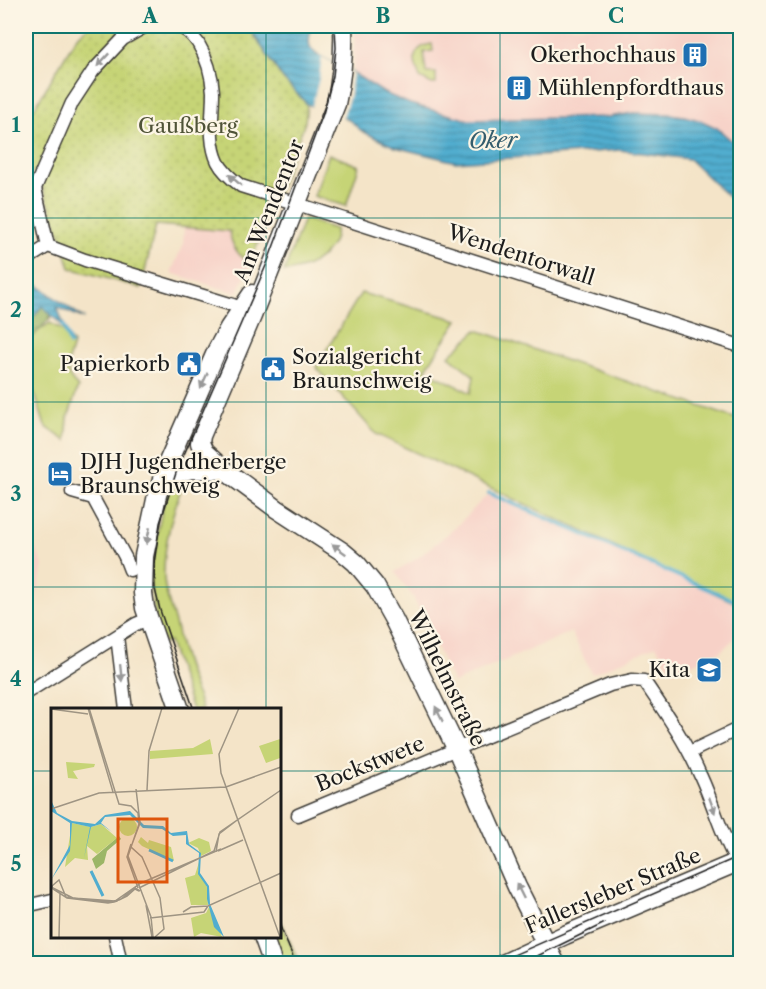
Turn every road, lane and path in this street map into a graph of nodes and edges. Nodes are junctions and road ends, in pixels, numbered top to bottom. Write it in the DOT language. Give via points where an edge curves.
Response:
graph roads {
  1 [pos="149,26"];
  2 [pos="177,26"];
  3 [pos="331,26"];
  4 [pos="343,26"];
  5 [pos="338,65"];
  6 [pos="30,185"];
  7 [pos="292,203"];
  8 [pos="48,246"];
  9 [pos="26,262"];
  10 [pos="246,316"];
  11 [pos="741,346"];
  12 [pos="224,470"];
  13 [pos="162,479"];
  14 [pos="72,492"];
  15 [pos="130,570"];
  16 [pos="148,619"];
  17 [pos="117,636"];
  18 [pos="26,693"];
  19 [pos="126,708"];
  20 [pos="179,708"];
  21 [pos="741,728"];
  22 [pos="457,750"];
  23 [pos="690,752"];
  24 [pos="298,815"];
  25 [pos="739,862"];
  26 [pos="51,900"];
  27 [pos="26,906"];
  28 [pos="115,938"];
  29 [pos="264,938"];
  30 [pos="546,944"];
  31 [pos="121,963"];
  32 [pos="273,963"];
  33 [pos="502,963"];
  34 [pos="556,963"];
  1 -- 6 [label="street, one-way" via="123,39 93,71"];
  7 -- 2 [label="street, Wendentorwall, one-way" via="241,186 219,164 214,150 213,90 207,58 194,38"];
  3 -- 5 [label="main road"];
  4 -- 5 [label="main road" via="344,48"];
  5 -- 7 [label="main road, Am Wendentor" via="339,91"];
  6 -- 8 [label="street"];
  7 -- 10 [label="main road, Am Wendentor"];
  7 -- 11 [label="street, Wendentorwall"];
  8 -- 9 [label="street"];
  8 -- 10 [label="street"];
  10 -- 12 [label="main road, Am Wendentor" via="200,443"];
  10 -- 13 [label="main road, Am Wendentor, one-way" via="229,328 217,350"];
  12 -- 13 [label="main road" via="191,469"];
  22 -- 12 [label="main road, Wilhelmstraße, one-way" via="369,577 343,552"];
  13 -- 16 [label="main road, Am Wendentor, one-way" via="144,556 143,593"];
  14 -- 15 [label="street" via="93,498"];
  16 -- 17 [label="street"];
  16 -- 20 [label="main road, Am Wendentor"];
  17 -- 18 [label="street"];
  17 -- 19 [label="street, one-way"];
  21 -- 23 [label="street"];
  22 -- 23 [label="street, Bockstwete" via="610,685 632,680 644,681"];
  22 -- 24 [label="street, Bockstwete"];
  30 -- 22 [label="main road, Wilhelmstraße, one-way"];
  23 -- 25 [label="street, one-way" via="725,840"];
  25 -- 30 [label="main road, Fallersleber Straße"];
  26 -- 27 [label="street"];
  28 -- 31 [label="street"];
  29 -- 32 [label="main road"];
  30 -- 33 [label="main road, Fallersleber Straße"];
  30 -- 34 [label="main road, Wilhelmstraße"];
}
